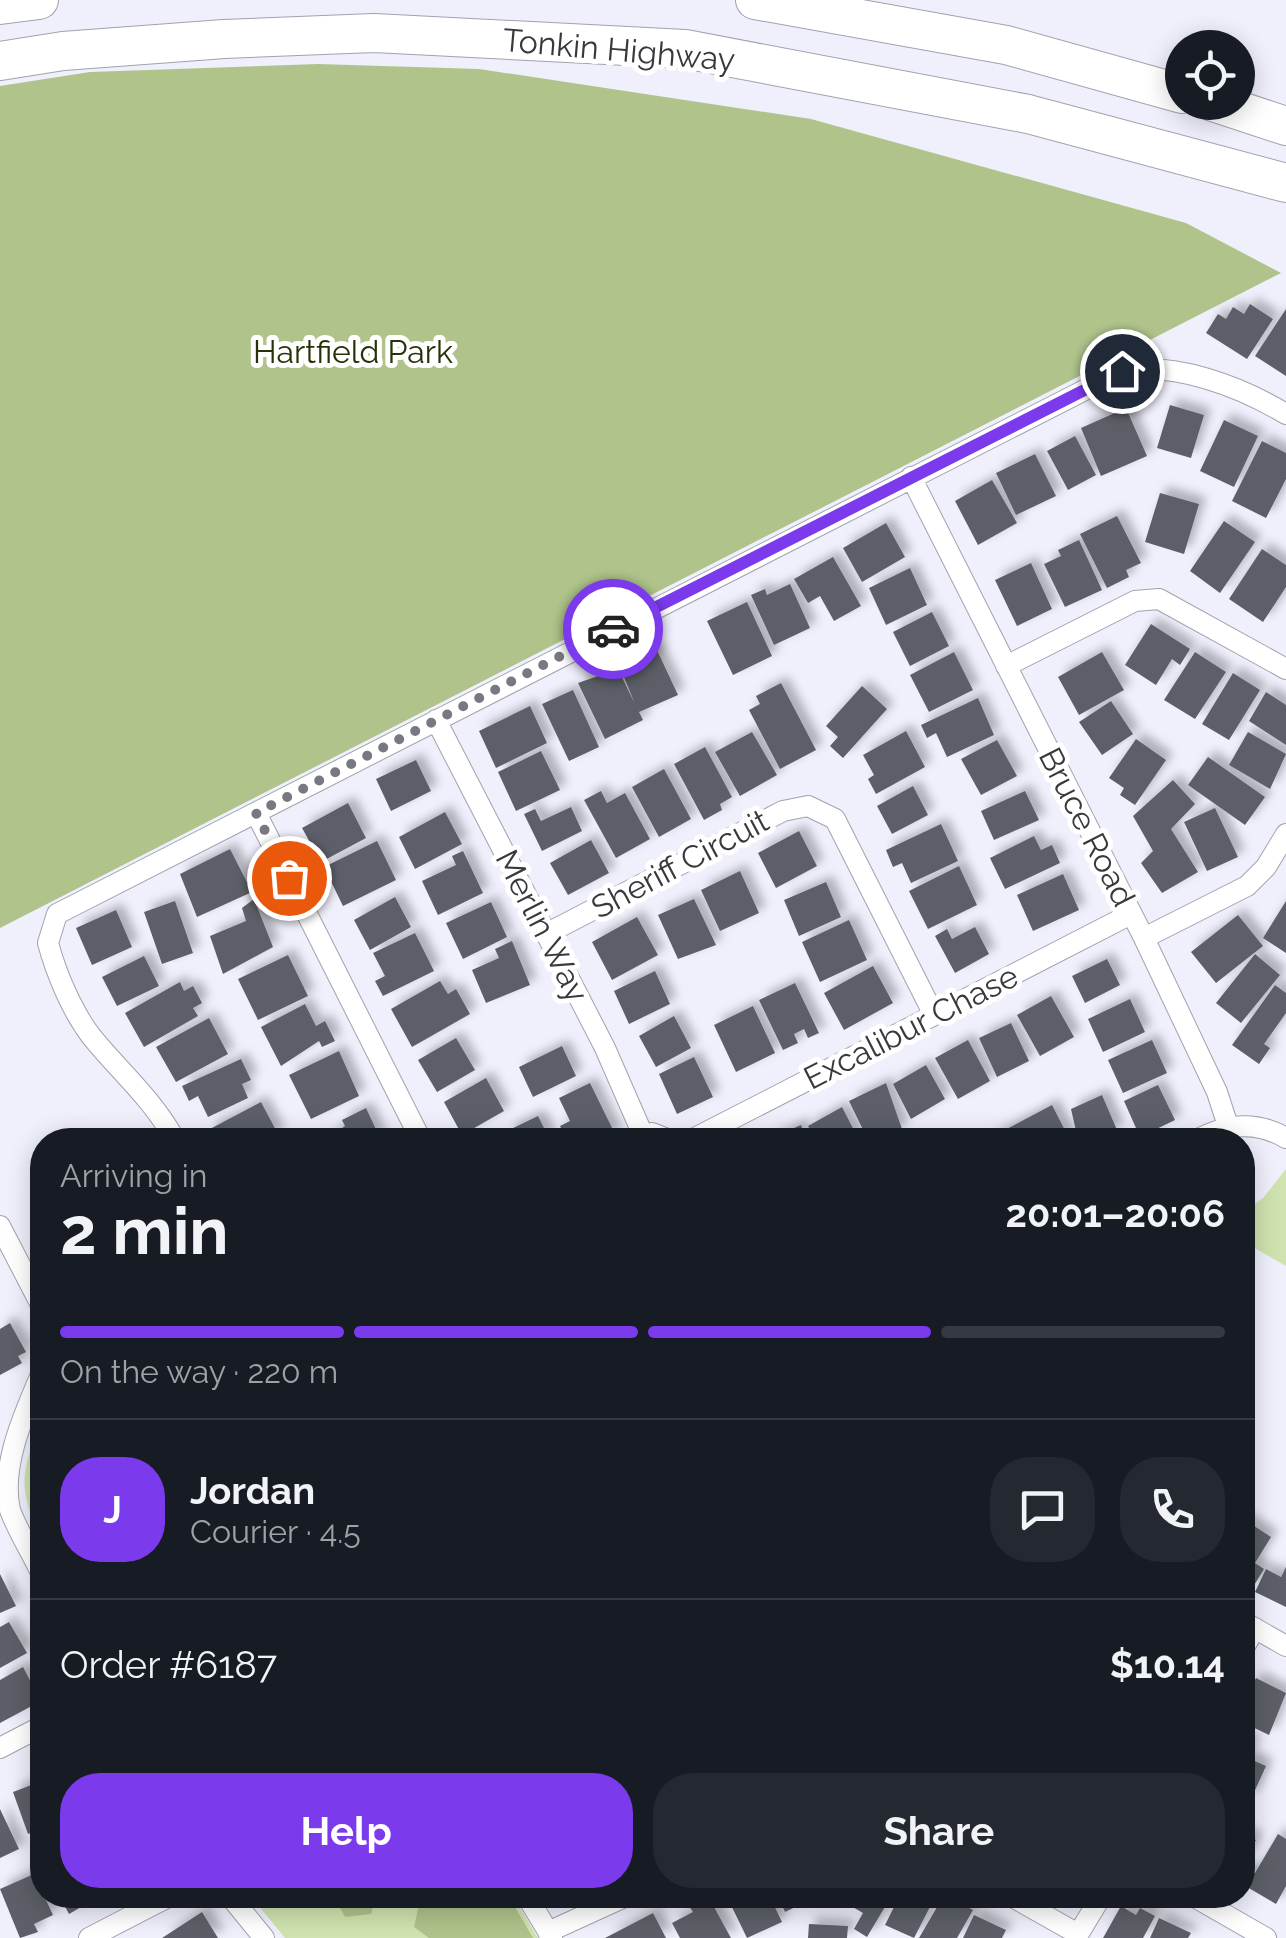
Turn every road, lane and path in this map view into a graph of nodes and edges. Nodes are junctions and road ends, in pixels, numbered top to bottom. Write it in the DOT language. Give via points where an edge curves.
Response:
graph roads {
  1 [pos="39,0"];
  2 [pos="756,0"];
  3 [pos="0,5"];
  4 [pos="0,61"];
  5 [pos="1165,89"];
  6 [pos="1255,116"];
  7 [pos="1286,126"];
  8 [pos="1286,183"];
  9 [pos="1286,414"];
  10 [pos="911,477"];
  11 [pos="1006,666"];
  12 [pos="1286,669"];
  13 [pos="436,720"];
  14 [pos="256,813"];
  15 [pos="1286,834"];
  16 [pos="1131,914"];
  17 [pos="546,934"];
  18 [pos="1144,938"];
  19 [pos="934,1014"];
  20 [pos="1228,1126"];
  21 [pos="167,1128"];
  22 [pos="416,1128"];
  23 [pos="635,1128"];
  24 [pos="714,1128"];
  25 [pos="1223,1128"];
  26 [pos="1286,1138"];
  27 [pos="0,1226"];
  28 [pos="30,1284"];
  29 [pos="30,1400"];
  30 [pos="0,1410"];
  31 [pos="22,1418"];
  32 [pos="30,1550"];
  33 [pos="1255,1628"];
  34 [pos="1286,1646"];
  35 [pos="30,1732"];
  36 [pos="0,1748"];
  37 [pos="147,1908"];
  38 [pos="240,1908"];
  39 [pos="534,1908"];
  40 [pos="603,1908"];
  41 [pos="1031,1908"];
  42 [pos="1094,1908"];
  43 [pos="1214,1908"];
  44 [pos="550,1935"];
  45 [pos="1077,1936"];
  46 [pos="89,1938"];
  47 [pos="264,1938"];
  48 [pos="1266,1938"];
  1 -- 3 [label="highway"];
  2 -- 5 [label="highway, Tonkin Highway" via="990,42"];
  4 -- 8 [label="highway, Tonkin Highway" via="224,39 374,34 684,49 1028,114"];
  6 -- 7 [label="highway"];
  9 -- 10 [label="street" via="1256,396 1155,366 1122,371"];
  10 -- 11 [label="street, Bruce Road"];
  10 -- 13 [label="street"];
  11 -- 12 [label="street" via="1135,601 1159,600"];
  11 -- 16 [label="street, Bruce Road"];
  13 -- 14 [label="street"];
  13 -- 17 [label="street, Merlin Way"];
  14 -- 21 [label="street" via="57,914 50,929 54,964 90,1034 144,1090"];
  14 -- 22 [label="street"];
  15 -- 18 [label="street" via="1247,886"];
  16 -- 18 [label="street, Bruce Road"];
  16 -- 19 [label="street, Excalibur Chase"];
  17 -- 19 [label="street, Sheriff Circuit" via="783,811 808,806 835,819"];
  17 -- 23 [label="street, Merlin Way"];
  18 -- 20 [label="street, Bruce Road"];
  19 -- 24 [label="street, Excalibur Chase"];
  20 -- 25 [label="street"];
  20 -- 26 [label="street" via="1260,1126"];
  27 -- 28 [label="street"];
  29 -- 31 [label="street"];
  30 -- 31 [label="street"];
  31 -- 32 [label="street" via="6,1480 8,1507"];
  33 -- 34 [label="street"];
  35 -- 36 [label="street"];
  37 -- 46 [label="street"];
  38 -- 47 [label="street"];
  39 -- 44 [label="street"];
  40 -- 44 [label="street"];
  41 -- 45 [label="street"];
  42 -- 45 [label="street"];
  43 -- 48 [label="street"];
}
